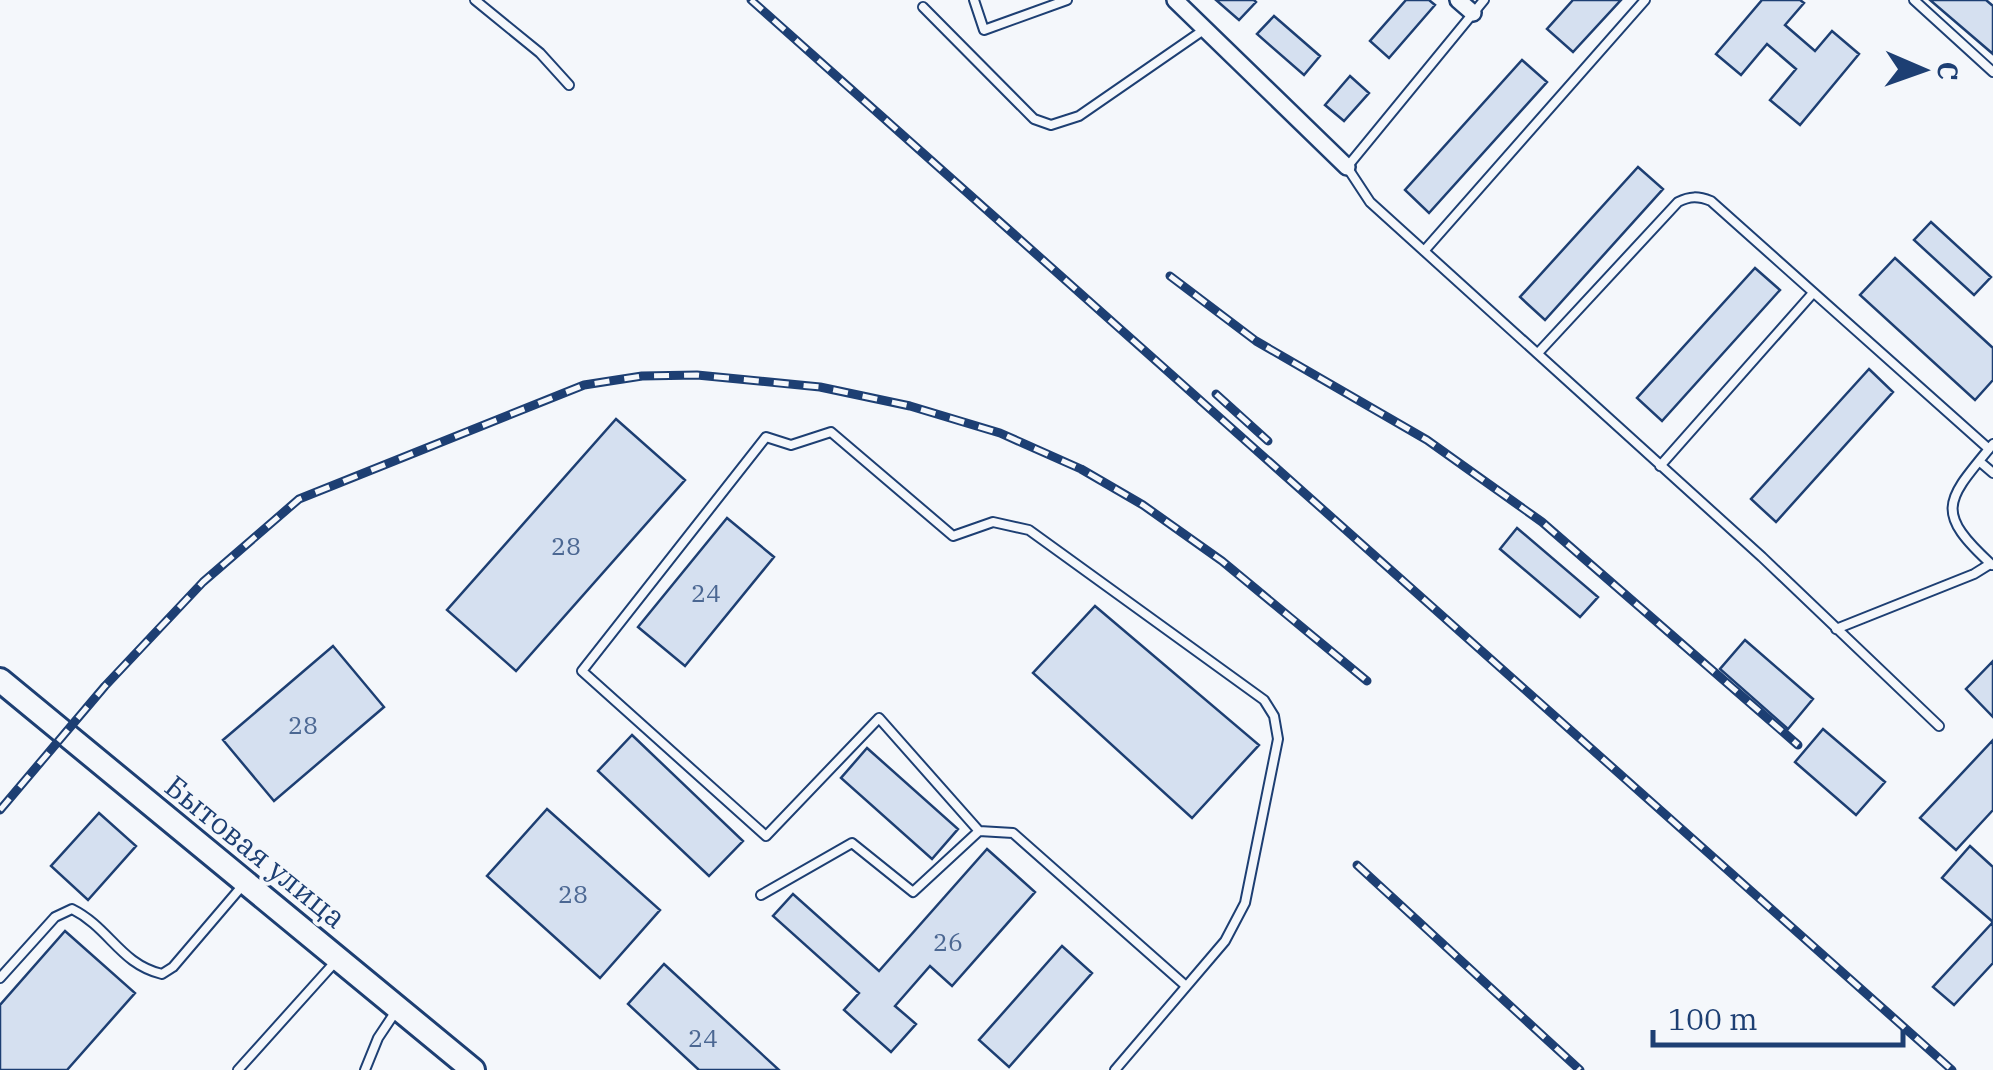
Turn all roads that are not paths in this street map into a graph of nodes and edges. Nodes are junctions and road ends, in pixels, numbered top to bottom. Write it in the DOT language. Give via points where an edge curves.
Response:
graph roads {
  1 [pos="475,0"];
  2 [pos="974,0"];
  3 [pos="1068,0"];
  4 [pos="1175,0"];
  5 [pos="1458,0"];
  6 [pos="1484,0"];
  7 [pos="1646,0"];
  8 [pos="1914,0"];
  9 [pos="923,7"];
  10 [pos="1472,13"];
  11 [pos="1204,28"];
  12 [pos="1993,72"];
  13 [pos="568,86"];
  14 [pos="1348,167"];
  15 [pos="1424,250"];
  16 [pos="1813,292"];
  17 [pos="1538,353"];
  18 [pos="1991,447"];
  19 [pos="1979,462"];
  20 [pos="1660,466"];
  21 [pos="1993,474"];
  22 [pos="1992,565"];
  23 [pos="1836,629"];
  24 [pos="0,680"];
  25 [pos="1940,726"];
  26 [pos="979,831"];
  27 [pos="246,882"];
  28 [pos="761,895"];
  29 [pos="339,957"];
  30 [pos="0,978"];
  31 [pos="1186,986"];
  32 [pos="398,1007"];
  33 [pos="238,1070"];
  34 [pos="365,1070"];
  35 [pos="473,1070"];
  36 [pos="1115,1070"];
  1 -- 13 [label="lane" via="540,53"];
  2 -- 3 [label="lane" via="984,30"];
  4 -- 11 [label="street"];
  5 -- 10 [label="street"];
  6 -- 10 [label="lane"];
  7 -- 15 [label="lane"];
  8 -- 12 [label="lane"];
  9 -- 11 [label="lane" via="1034,118 1051,125 1079,116"];
  10 -- 14 [label="lane"];
  11 -- 14 [label="street"];
  14 -- 15 [label="lane" via="1370,202"];
  15 -- 17 [label="lane"];
  16 -- 17 [label="lane" via="1710,201 1688,197"];
  16 -- 18 [label="lane"];
  16 -- 20 [label="lane"];
  17 -- 20 [label="lane"];
  18 -- 19 [label="lane"];
  19 -- 21 [label="lane"];
  19 -- 22 [label="lane" via="1954,492 1951,516"];
  20 -- 23 [label="lane"];
  22 -- 23 [label="lane"];
  23 -- 25 [label="lane"];
  24 -- 27 [label="main road, Бытовая улица"];
  26 -- 28 [label="lane" via="913,892 852,842"];
  26 -- 31 [label="lane" via="1013,833"];
  26 -- 31 [label="lane" via="878,718 766,836 582,670 766,437 791,445 831,432 954,536 993,522 1029,530 1264,700 1278,740 1246,902 1225,942"];
  27 -- 29 [label="main road, Бытовая улица"];
  27 -- 30 [label="lane" via="162,974 140,969 72,909 55,917"];
  29 -- 32 [label="main road, Бытовая улица"];
  29 -- 33 [label="lane"];
  31 -- 36 [label="lane"];
  32 -- 34 [label="lane"];
  32 -- 35 [label="main road, Бытовая улица"];
}
